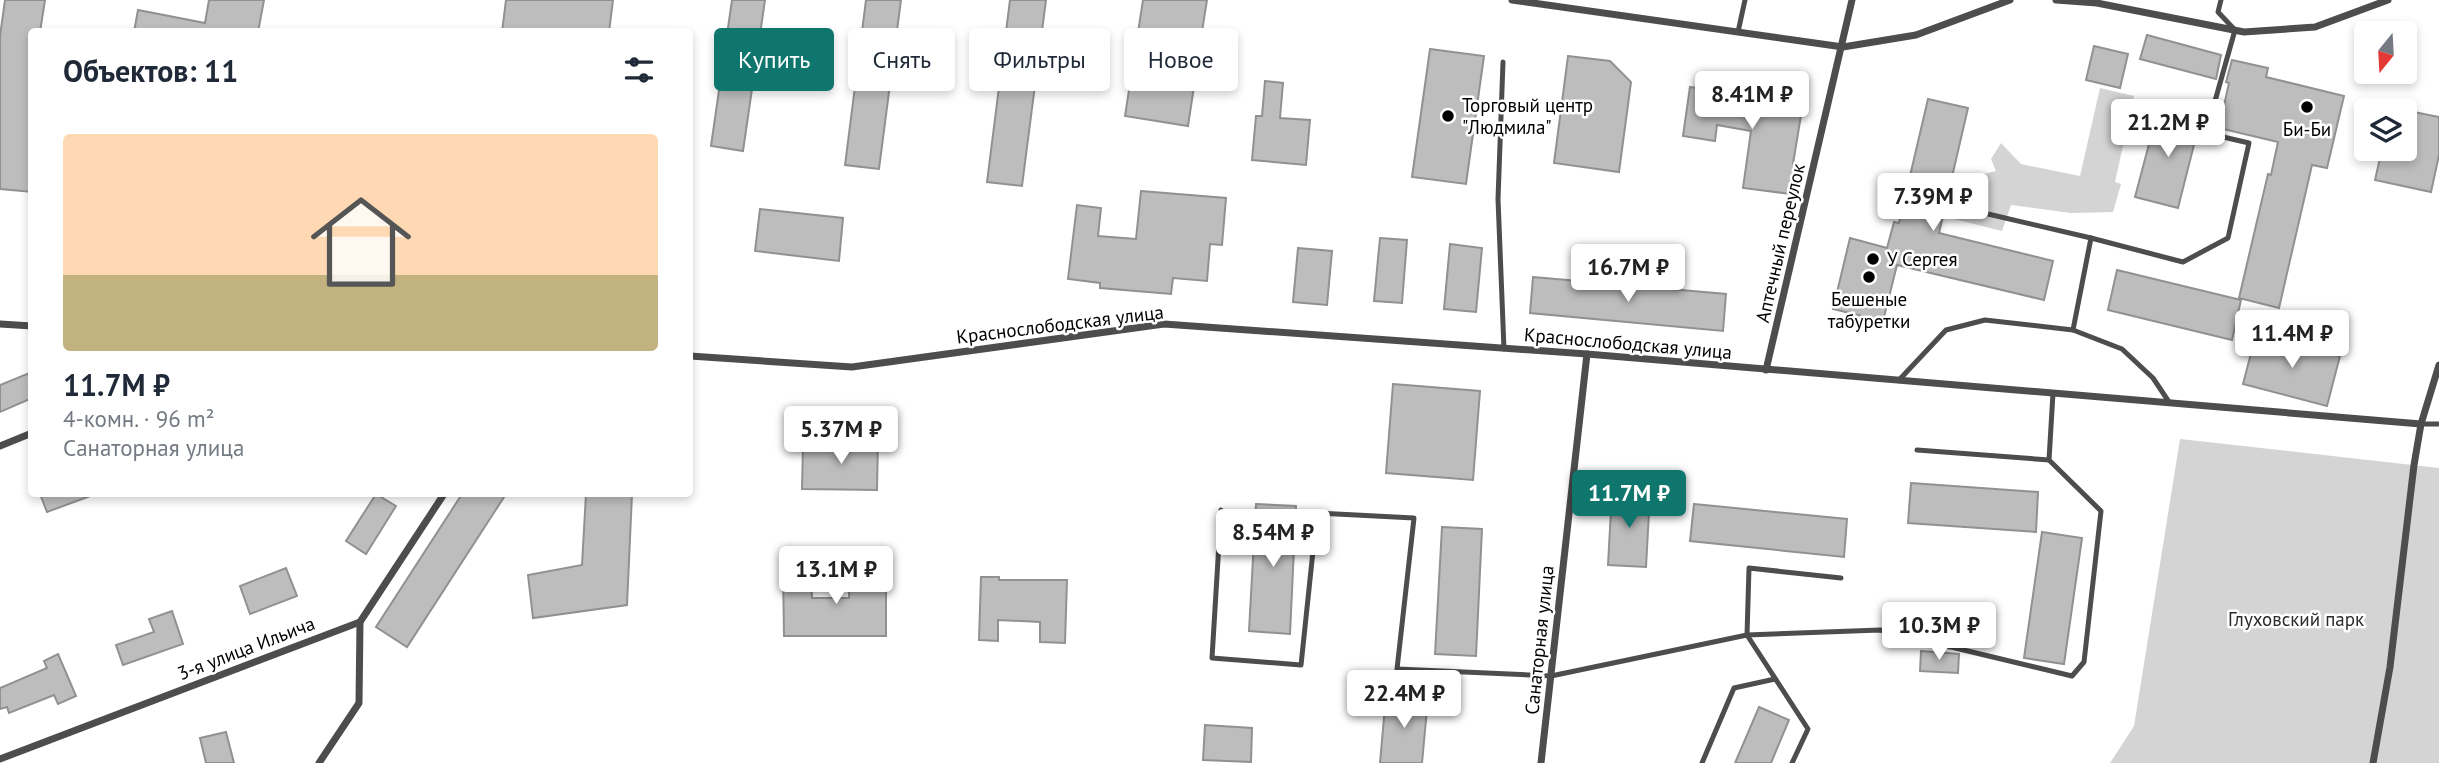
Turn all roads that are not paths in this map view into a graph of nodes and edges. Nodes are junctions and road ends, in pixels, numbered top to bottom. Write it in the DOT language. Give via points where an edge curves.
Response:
graph roads {
  1 [pos="1512,0"];
  2 [pos="1745,0"];
  3 [pos="1852,0"];
  4 [pos="2010,0"];
  5 [pos="2056,0"];
  6 [pos="2221,0"];
  7 [pos="2389,0"];
  8 [pos="2235,30"];
  9 [pos="1738,32"];
  10 [pos="1843,47"];
  11 [pos="1503,62"];
  12 [pos="1988,214"];
  13 [pos="2091,238"];
  14 [pos="0,324"];
  15 [pos="28,326"];
  16 [pos="2073,330"];
  17 [pos="1504,349"];
  18 [pos="1587,354"];
  19 [pos="693,356"];
  20 [pos="2439,365"];
  21 [pos="1766,370"];
  22 [pos="1899,380"];
  23 [pos="2053,393"];
  24 [pos="2169,402"];
  25 [pos="2421,424"];
  26 [pos="2439,424"];
  27 [pos="28,435"];
  28 [pos="0,446"];
  29 [pos="1917,450"];
  30 [pos="2049,460"];
  31 [pos="442,497"];
  32 [pos="1221,510"];
  33 [pos="1840,578"];
  34 [pos="360,622"];
  35 [pos="1747,635"];
  36 [pos="1551,676"];
  37 [pos="1775,679"];
  38 [pos="0,759"];
  39 [pos="319,763"];
  40 [pos="1541,763"];
  41 [pos="1702,763"];
  42 [pos="1792,763"];
  43 [pos="2373,763"];
  1 -- 9 [label="street"];
  2 -- 9 [label="lane"];
  3 -- 10 [label="street, Аптечный переулок"];
  4 -- 10 [label="street" via="1916,35"];
  5 -- 8 [label="street" via="2098,3"];
  6 -- 8 [label="lane" via="2218,12"];
  7 -- 8 [label="street" via="2315,27"];
  8 -- 13 [label="lane" via="2206,133 2249,143 2228,238 2183,262"];
  9 -- 10 [label="street"];
  10 -- 21 [label="street, Аптечный переулок"];
  11 -- 17 [label="lane" via="1498,199"];
  12 -- 13 [label="lane"];
  13 -- 16 [label="lane"];
  14 -- 15 [label="street"];
  16 -- 22 [label="lane" via="1985,320 1945,330"];
  16 -- 24 [label="lane" via="2122,349 2153,378"];
  17 -- 18 [label="street, Краснослободская улица"];
  17 -- 19 [label="street, Краснослободская улица" via="1164,324 852,367"];
  18 -- 21 [label="street, Краснослободская улица"];
  18 -- 36 [label="street, Санаторная улица"];
  20 -- 25 [label="street"];
  21 -- 22 [label="street, Краснослободская улица"];
  22 -- 23 [label="street, Краснослободская улица"];
  23 -- 24 [label="street, Краснослободская улица"];
  23 -- 30 [label="lane"];
  24 -- 25 [label="street, Краснослободская улица"];
  25 -- 26 [label="lane"];
  25 -- 43 [label="street"];
  27 -- 28 [label="street"];
  29 -- 30 [label="lane"];
  30 -- 35 [label="lane" via="2101,511 2084,662 2072,676 1880,630"];
  31 -- 34 [label="street"];
  32 -- 36 [label="lane" via="1212,658 1301,665 1317,513 1414,518 1397,669"];
  33 -- 35 [label="lane" via="1749,568"];
  34 -- 38 [label="street, 3-я улица Ильича"];
  34 -- 39 [label="street" via="359,703"];
  35 -- 36 [label="lane"];
  35 -- 37 [label="lane"];
  36 -- 40 [label="street, Санаторная улица"];
  37 -- 41 [label="lane" via="1734,688"];
  37 -- 42 [label="lane" via="1808,730"];
}
